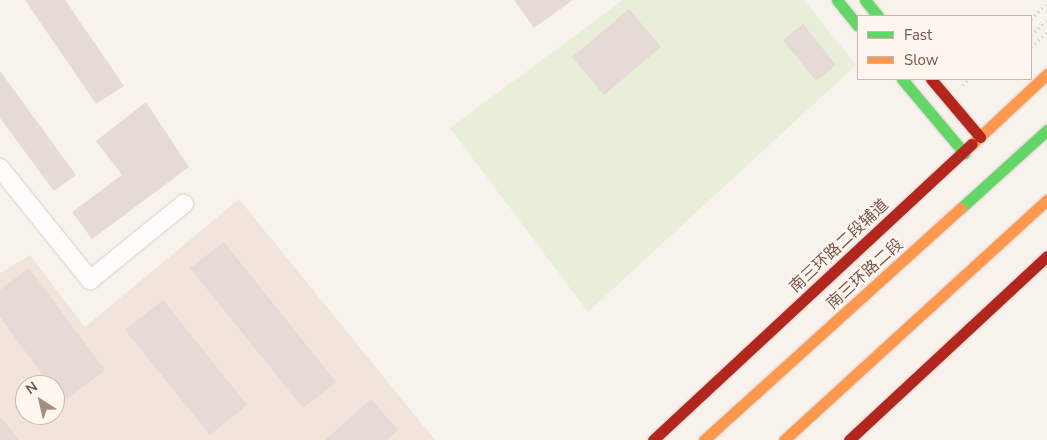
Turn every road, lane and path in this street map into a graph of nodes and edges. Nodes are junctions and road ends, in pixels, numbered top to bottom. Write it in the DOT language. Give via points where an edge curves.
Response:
graph roads {
  1 [pos="836,0"];
  2 [pos="865,0"];
  3 [pos="1047,3"];
  4 [pos="877,15"];
  5 [pos="1032,18"];
  6 [pos="1047,20"];
  7 [pos="857,25"];
  8 [pos="1047,32"];
  9 [pos="1032,34"];
  10 [pos="1032,46"];
  11 [pos="1047,74"];
  12 [pos="903,80"];
  13 [pos="932,80"];
  14 [pos="1047,130"];
  15 [pos="980,137"];
  16 [pos="964,153"];
  17 [pos="0,168"];
  18 [pos="1047,200"];
  19 [pos="184,204"];
  20 [pos="1046,261"];
  21 [pos="653,440"];
  22 [pos="704,440"];
  23 [pos="784,440"];
  24 [pos="849,440"];
  1 -- 7 [label="main road"];
  2 -- 4 [label="main road"];
  3 -- 5 [label="path"];
  6 -- 9 [label="path"];
  8 -- 10 [label="path"];
  11 -- 15 [label="main road, 南三环路二段辅道"];
  12 -- 16 [label="main road"];
  13 -- 15 [label="main road"];
  14 -- 22 [label="main road, 南三环路二段"];
  15 -- 16 [label="main road, 南三环路二段辅道"];
  16 -- 21 [label="main road, 南三环路二段辅道"];
  17 -- 19 [label="street" via="90,280"];
  18 -- 23 [label="main road"];
  20 -- 24 [label="main road"];
}
